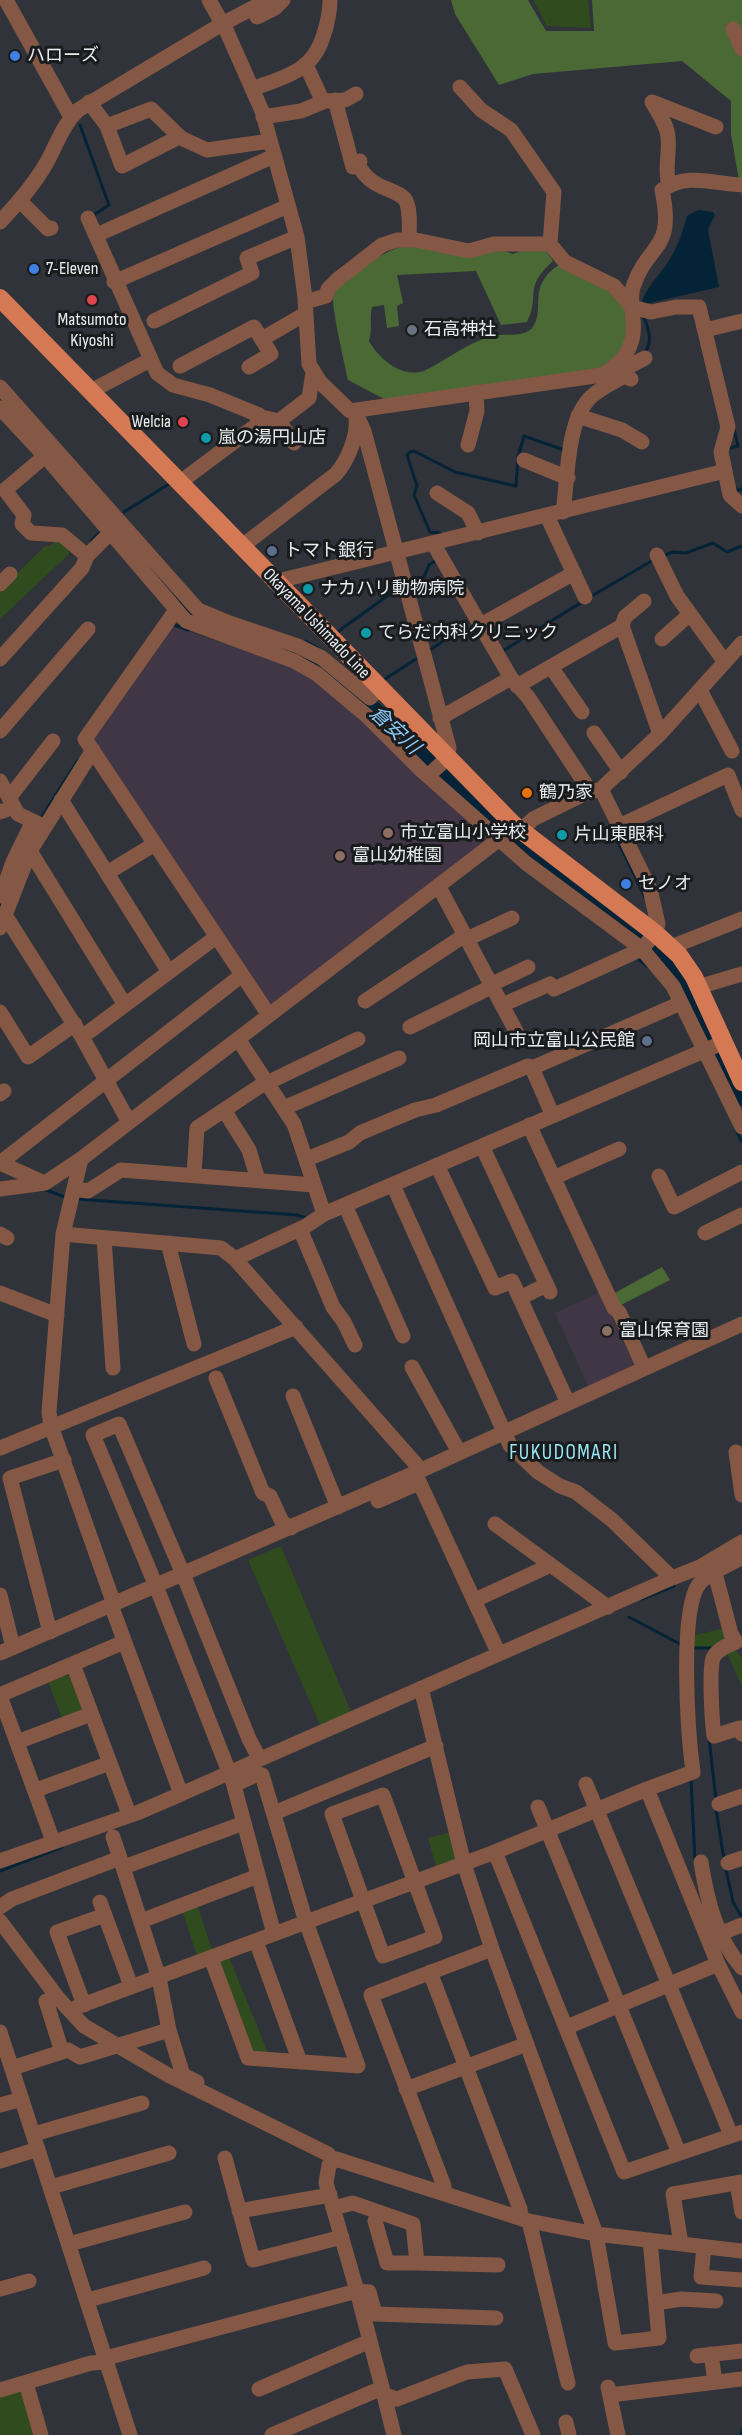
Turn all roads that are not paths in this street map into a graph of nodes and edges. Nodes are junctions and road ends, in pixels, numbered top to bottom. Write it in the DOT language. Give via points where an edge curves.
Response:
graph roads {
  1 [pos="209,0"];
  2 [pos="268,0"];
  3 [pos="283,0"];
  4 [pos="330,0"];
  5 [pos="3,1"];
  6 [pos="225,28"];
  7 [pos="733,29"];
  8 [pos="742,49"];
  9 [pos="306,65"];
  10 [pos="460,87"];
  11 [pos="252,89"];
  12 [pos="356,94"];
  13 [pos="329,101"];
  14 [pos="89,102"];
  15 [pos="71,117"];
  16 [pos="263,117"];
  17 [pos="107,126"];
  18 [pos="716,127"];
  19 [pos="179,137"];
  20 [pos="272,148"];
  21 [pos="669,185"];
  22 [pos="742,185"];
  23 [pos="20,201"];
  24 [pos="288,206"];
  25 [pos="88,218"];
  26 [pos="0,222"];
  27 [pos="51,228"];
  28 [pos="101,233"];
  29 [pos="297,237"];
  30 [pos="409,240"];
  31 [pos="550,244"];
  32 [pos="116,281"];
  33 [pos="0,298"];
  34 [pos="632,307"];
  35 [pos="305,308"];
  36 [pos="154,321"];
  37 [pos="742,321"];
  38 [pos="705,330"];
  39 [pos="262,339"];
  40 [pos="645,358"];
  41 [pos="150,360"];
  42 [pos="620,363"];
  43 [pos="180,366"];
  44 [pos="249,367"];
  45 [pos="313,373"];
  46 [pos="632,380"];
  47 [pos="0,387"];
  48 [pos="91,391"];
  49 [pos="476,392"];
  50 [pos="0,408"];
  51 [pos="356,411"];
  52 [pos="578,417"];
  53 [pos="260,419"];
  54 [pos="279,421"];
  55 [pos="642,442"];
  56 [pos="294,443"];
  57 [pos="468,445"];
  58 [pos="45,456"];
  59 [pos="524,460"];
  60 [pos="725,471"];
  61 [pos="568,478"];
  62 [pos="179,483"];
  63 [pos="436,493"];
  64 [pos="742,506"];
  65 [pos="563,512"];
  66 [pos="547,516"];
  67 [pos="111,532"];
  68 [pos="478,533"];
  69 [pos="241,547"];
  70 [pos="394,552"];
  71 [pos="437,553"];
  72 [pos="87,556"];
  73 [pos="658,557"];
  74 [pos="574,573"];
  75 [pos="274,582"];
  76 [pos="585,597"];
  77 [pos="644,601"];
  78 [pos="176,610"];
  79 [pos="690,614"];
  80 [pos="486,622"];
  81 [pos="622,626"];
  82 [pos="88,629"];
  83 [pos="662,639"];
  84 [pos="742,643"];
  85 [pos="0,659"];
  86 [pos="725,662"];
  87 [pos="551,667"];
  88 [pos="517,683"];
  89 [pos="380,689"];
  90 [pos="700,690"];
  91 [pos="582,712"];
  92 [pos="440,718"];
  93 [pos="0,731"];
  94 [pos="594,733"];
  95 [pos="660,734"];
  96 [pos="53,741"];
  97 [pos="90,746"];
  98 [pos="732,751"];
  99 [pos="437,767"];
  100 [pos="621,772"];
  101 [pos="0,781"];
  102 [pos="594,790"];
  103 [pos="61,800"];
  104 [pos="4,805"];
  105 [pos="742,810"];
  106 [pos="35,825"];
  107 [pos="619,826"];
  108 [pos="517,828"];
  109 [pos="500,840"];
  110 [pos="153,845"];
  111 [pos="30,850"];
  112 [pos="107,873"];
  113 [pos="439,887"];
  114 [pos="3,904"];
  115 [pos="512,918"];
  116 [pos="742,919"];
  117 [pos="216,937"];
  118 [pos="466,937"];
  119 [pos="643,946"];
  120 [pos="671,947"];
  121 [pos="528,967"];
  122 [pos="169,972"];
  123 [pos="742,974"];
  124 [pos="242,975"];
  125 [pos="492,985"];
  126 [pos="698,987"];
  127 [pos="364,1001"];
  128 [pos="124,1005"];
  129 [pos="502,1005"];
  130 [pos="674,1006"];
  131 [pos="0,1012"];
  132 [pos="269,1015"];
  133 [pos="410,1027"];
  134 [pos="78,1030"];
  135 [pos="518,1035"];
  136 [pos="238,1039"];
  137 [pos="358,1039"];
  138 [pos="716,1049"];
  139 [pos="399,1058"];
  140 [pos="532,1068"];
  141 [pos="106,1079"];
  142 [pos="270,1082"];
  143 [pos="742,1082"];
  144 [pos="287,1106"];
  145 [pos="224,1110"];
  146 [pos="553,1116"];
  147 [pos="129,1122"];
  148 [pos="529,1125"];
  149 [pos="742,1127"];
  150 [pos="483,1149"];
  151 [pos="619,1149"];
  152 [pos="310,1158"];
  153 [pos="81,1159"];
  154 [pos="0,1163"];
  155 [pos="439,1169"];
  156 [pos="742,1172"];
  157 [pos="194,1175"];
  158 [pos="659,1176"];
  159 [pos="553,1178"];
  160 [pos="258,1180"];
  161 [pos="45,1183"];
  162 [pos="314,1185"];
  163 [pos="394,1188"];
  164 [pos="0,1189"];
  165 [pos="72,1195"];
  166 [pos="346,1209"];
  167 [pos="742,1215"];
  168 [pos="312,1222"];
  169 [pos="705,1233"];
  170 [pos="63,1234"];
  171 [pos="104,1238"];
  172 [pos="168,1243"];
  173 [pos="235,1259"];
  174 [pos="0,1293"];
  175 [pos="520,1298"];
  176 [pos="57,1315"];
  177 [pos="742,1324"];
  178 [pos="296,1326"];
  179 [pos="403,1336"];
  180 [pos="194,1344"];
  181 [pos="355,1346"];
  182 [pos="412,1367"];
  183 [pos="112,1368"];
  184 [pos="644,1368"];
  185 [pos="216,1378"];
  186 [pos="293,1396"];
  187 [pos="568,1403"];
  188 [pos="51,1426"];
  189 [pos="505,1436"];
  190 [pos="0,1448"];
  191 [pos="459,1452"];
  192 [pos="736,1452"];
  193 [pos="64,1461"];
  194 [pos="418,1477"];
  195 [pos="742,1494"];
  196 [pos="378,1501"];
  197 [pos="338,1507"];
  198 [pos="495,1524"];
  199 [pos="291,1527"];
  200 [pos="742,1542"];
  201 [pos="742,1557"];
  202 [pos="551,1564"];
  203 [pos="715,1573"];
  204 [pos="678,1576"];
  205 [pos="185,1578"];
  206 [pos="698,1586"];
  207 [pos="158,1590"];
  208 [pos="0,1595"];
  209 [pos="475,1600"];
  210 [pos="113,1607"];
  211 [pos="608,1607"];
  212 [pos="50,1632"];
  213 [pos="124,1642"];
  214 [pos="740,1643"];
  215 [pos="7,1650"];
  216 [pos="499,1654"];
  217 [pos="73,1664"];
  218 [pos="422,1693"];
  219 [pos="0,1696"];
  220 [pos="91,1714"];
  221 [pos="742,1734"];
  222 [pos="17,1742"];
  223 [pos="436,1746"];
  224 [pos="260,1758"];
  225 [pos="110,1763"];
  226 [pos="232,1779"];
  227 [pos="586,1784"];
  228 [pos="36,1790"];
  229 [pos="648,1790"];
  230 [pos="181,1794"];
  231 [pos="742,1796"];
  232 [pos="719,1804"];
  233 [pos="538,1807"];
  234 [pos="597,1810"];
  235 [pos="274,1813"];
  236 [pos="129,1814"];
  237 [pos="244,1822"];
  238 [pos="547,1831"];
  239 [pos="113,1837"];
  240 [pos="53,1841"];
  241 [pos="495,1852"];
  242 [pos="1,1858"];
  243 [pos="122,1862"];
  244 [pos="701,1862"];
  245 [pos="464,1864"];
  246 [pos="258,1876"];
  247 [pos="414,1882"];
  248 [pos="363,1900"];
  249 [pos="0,1907"];
  250 [pos="141,1921"];
  251 [pos="306,1922"];
  252 [pos="742,1925"];
  253 [pos="4,1926"];
  254 [pos="273,1934"];
  255 [pos="715,1936"];
  256 [pos="256,1941"];
  257 [pos="492,1949"];
  258 [pos="211,1958"];
  259 [pos="718,1964"];
  260 [pos="742,1968"];
  261 [pos="430,1972"];
  262 [pos="159,1978"];
  263 [pos="737,1981"];
  264 [pos="668,1985"];
  265 [pos="131,1986"];
  266 [pos="58,1998"];
  267 [pos="619,2006"];
  268 [pos="742,2012"];
  269 [pos="567,2027"];
  270 [pos="169,2030"];
  271 [pos="0,2032"];
  272 [pos="526,2044"];
  273 [pos="116,2047"];
  274 [pos="62,2052"];
  275 [pos="300,2062"];
  276 [pos="465,2067"];
  277 [pos="12,2068"];
  278 [pos="406,2089"];
  279 [pos="13,2101"];
  280 [pos="142,2103"];
  281 [pos="736,2134"];
  282 [pos="34,2146"];
  283 [pos="169,2153"];
  284 [pos="679,2154"];
  285 [pos="333,2155"];
  286 [pos="225,2158"];
  287 [pos="0,2161"];
  288 [pos="740,2183"];
  289 [pos="51,2187"];
  290 [pos="444,2190"];
  291 [pos="332,2202"];
  292 [pos="239,2211"];
  293 [pos="185,2212"];
  294 [pos="378,2212"];
  295 [pos="742,2212"];
  296 [pos="523,2216"];
  297 [pos="596,2234"];
  298 [pos="342,2237"];
  299 [pos="650,2240"];
  300 [pos="680,2240"];
  301 [pos="69,2244"];
  302 [pos="704,2247"];
  303 [pos="742,2251"];
  304 [pos="417,2263"];
  305 [pos="498,2265"];
  306 [pos="204,2268"];
  307 [pos="742,2280"];
  308 [pos="29,2281"];
  309 [pos="0,2289"];
  310 [pos="357,2291"];
  311 [pos="87,2300"];
  312 [pos="716,2301"];
  313 [pos="656,2303"];
  314 [pos="496,2318"];
  315 [pos="370,2341"];
  316 [pos="742,2351"];
  317 [pos="104,2361"];
  318 [pos="742,2379"];
  319 [pos="715,2382"];
  320 [pos="26,2383"];
  321 [pos="568,2383"];
  322 [pos="259,2389"];
  323 [pos="0,2390"];
  324 [pos="383,2392"];
  325 [pos="392,2434"];
  326 [pos="41,2435"];
  327 [pos="130,2435"];
  328 [pos="272,2435"];
  329 [pos="533,2435"];
  330 [pos="618,2435"];
  1 -- 6 [label="street"];
  2 -- 6 [label="street"];
  3 -- 6 [label="street" via="276,8"];
  4 -- 9 [label="street" via="318,53"];
  5 -- 15 [label="street"];
  6 -- 11 [label="street"];
  6 -- 14 [label="street"];
  7 -- 8 [label="street"];
  9 -- 11 [label="street"];
  9 -- 13 [label="street"];
  10 -- 31 [label="street" via="481,110 511,130 554,192"];
  11 -- 16 [label="street"];
  12 -- 13 [label="street" via="345,100"];
  13 -- 16 [label="street" via="301,111"];
  13 -- 30 [label="street" via="353,167 361,161 369,182 406,201"];
  14 -- 15 [label="street"];
  14 -- 17 [label="street"];
  15 -- 23 [label="street"];
  16 -- 20 [label="street"];
  17 -- 19 [label="street" via="151,110"];
  17 -- 19 [label="street" via="122,165"];
  18 -- 21 [label="street" via="652,102 666,126"];
  19 -- 20 [label="street" via="207,150"];
  20 -- 24 [label="street"];
  20 -- 28 [label="street"];
  21 -- 22 [label="street" via="686,179"];
  21 -- 34 [label="street" via="662,190 667,221 664,237 636,282"];
  23 -- 26 [label="street"];
  23 -- 27 [label="street"];
  24 -- 29 [label="street"];
  24 -- 32 [label="street"];
  25 -- 32 [label="street"];
  29 -- 35 [label="street"];
  29 -- 36 [label="street" via="247,258 252,273"];
  30 -- 31 [label="street" via="469,251 494,244"];
  30 -- 35 [label="street" via="382,245 337,280 326,296"];
  31 -- 34 [label="street" via="565,262 614,286"];
  32 -- 41 [label="street"];
  33 -- 48 [label="main road, Okayama Ushimado Line"];
  34 -- 38 [label="street" via="651,312 699,307"];
  34 -- 42 [label="street" via="631,346"];
  35 -- 39 [label="street"];
  35 -- 45 [label="street" via="306,352"];
  37 -- 38 [label="street"];
  38 -- 60 [label="street" via="728,427 721,452"];
  39 -- 43 [label="street" via="254,327"];
  39 -- 44 [label="street" via="271,354"];
  40 -- 42 [label="street" via="628,367"];
  41 -- 48 [label="street"];
  41 -- 53 [label="street" via="156,373 173,385 231,402"];
  42 -- 49 [label="street" via="591,378"];
  45 -- 51 [label="street" via="345,407"];
  45 -- 54 [label="street" via="309,398"];
  46 -- 52 [label="street" via="624,376 592,396"];
  47 -- 89 [label="street" via="198,610 314,654 370,698"];
  48 -- 62 [label="main road, Okayama Ushimado Line"];
  49 -- 51 [label="street"];
  49 -- 57 [label="street" via="477,411"];
  50 -- 58 [label="street"];
  51 -- 69 [label="street" via="354,436 347,458 336,474"];
  51 -- 70 [label="street"];
  52 -- 55 [label="street" via="622,430"];
  52 -- 61 [label="street" via="570,444"];
  53 -- 54 [label="street"];
  53 -- 62 [label="street"];
  54 -- 56 [label="street"];
  58 -- 67 [label="street"];
  58 -- 72 [label="street" via="5,490 23,518 22,524 32,533 62,535"];
  59 -- 61 [label="street"];
  60 -- 64 [label="street" via="730,495"];
  60 -- 65 [label="street"];
  61 -- 65 [label="street"];
  62 -- 69 [label="main road, Okayama Ushimado Line"];
  63 -- 68 [label="street" via="468,513"];
  65 -- 66 [label="street"];
  66 -- 68 [label="street"];
  66 -- 74 [label="street"];
  67 -- 72 [label="street"];
  67 -- 78 [label="street"];
  68 -- 71 [label="street"];
  69 -- 75 [label="main road, Okayama Ushimado Line"];
  70 -- 71 [label="street"];
  70 -- 75 [label="street"];
  70 -- 92 [label="street"];
  71 -- 88 [label="street"];
  72 -- 85 [label="street" via="82,568"];
  73 -- 79 [label="street"];
  74 -- 76 [label="street"];
  74 -- 80 [label="street"];
  75 -- 89 [label="main road, Okayama Ushimado Line"];
  77 -- 81 [label="street" via="625,617"];
  78 -- 97 [label="street" via="85,739"];
  78 -- 99 [label="street" via="196,626 294,661 318,674 421,770"];
  79 -- 83 [label="street"];
  79 -- 86 [label="street"];
  81 -- 87 [label="street"];
  81 -- 95 [label="street"];
  82 -- 93 [label="street"];
  84 -- 86 [label="street"];
  86 -- 90 [label="street"];
  87 -- 88 [label="street"];
  87 -- 91 [label="street"];
  88 -- 92 [label="street"];
  88 -- 102 [label="street"];
  89 -- 99 [label="main road, Okayama Ushimado Line"];
  90 -- 95 [label="street"];
  90 -- 98 [label="street"];
  92 -- 99 [label="street" via="448,748"];
  94 -- 100 [label="street"];
  95 -- 100 [label="street"];
  96 -- 104 [label="street"];
  97 -- 103 [label="street"];
  97 -- 110 [label="street"];
  99 -- 108 [label="main road, Okayama Ushimado Line"];
  99 -- 109 [label="street"];
  100 -- 102 [label="street"];
  101 -- 104 [label="street"];
  102 -- 107 [label="street"];
  102 -- 108 [label="street"];
  103 -- 106 [label="street"];
  103 -- 112 [label="street"];
  104 -- 106 [label="street" via="17,823"];
  105 -- 107 [label="street" via="728,775"];
  106 -- 111 [label="street"];
  106 -- 114 [label="street" via="13,862"];
  107 -- 119 [label="street" via="650,889 657,924"];
  108 -- 109 [label="street"];
  108 -- 119 [label="main road, Okayama Ushimado Line"];
  109 -- 113 [label="street"];
  109 -- 119 [label="street"];
  110 -- 112 [label="street"];
  110 -- 117 [label="street"];
  111 -- 114 [label="street"];
  111 -- 128 [label="street"];
  112 -- 122 [label="street"];
  113 -- 118 [label="street"];
  113 -- 132 [label="street"];
  114 -- 134 [label="street"];
  115 -- 118 [label="street"];
  116 -- 120 [label="street"];
  117 -- 122 [label="street"];
  117 -- 124 [label="street"];
  118 -- 125 [label="street"];
  118 -- 127 [label="street"];
  119 -- 120 [label="main road, Okayama Ushimado Line"];
  119 -- 129 [label="street" via="554,989 550,984"];
  119 -- 138 [label="street"];
  120 -- 126 [label="main road, Okayama Ushimado Line" via="685,962"];
  121 -- 125 [label="street"];
  122 -- 128 [label="street"];
  123 -- 126 [label="street"];
  124 -- 132 [label="street"];
  124 -- 141 [label="street"];
  125 -- 129 [label="street"];
  125 -- 133 [label="street"];
  126 -- 138 [label="main road, Okayama Ushimado Line"];
  128 -- 134 [label="street"];
  129 -- 135 [label="street"];
  130 -- 140 [label="street"];
  131 -- 134 [label="street" via="28,1057"];
  132 -- 136 [label="street"];
  134 -- 141 [label="street"];
  136 -- 142 [label="street"];
  136 -- 147 [label="street"];
  137 -- 142 [label="street"];
  138 -- 143 [label="main road, Okayama Ushimado Line"];
  138 -- 146 [label="street"];
  138 -- 149 [label="street"];
  139 -- 144 [label="street"];
  140 -- 146 [label="street"];
  140 -- 152 [label="street" via="528,1066 415,1110"];
  141 -- 147 [label="street"];
  141 -- 154 [label="street"];
  142 -- 144 [label="street"];
  142 -- 145 [label="street"];
  144 -- 152 [label="street"];
  145 -- 157 [label="street" via="197,1128"];
  145 -- 160 [label="street" via="249,1150"];
  146 -- 148 [label="street"];
  147 -- 153 [label="street"];
  148 -- 150 [label="street"];
  148 -- 159 [label="street"];
  150 -- 155 [label="street"];
  150 -- 175 [label="street" via="548,1289"];
  151 -- 159 [label="street"];
  152 -- 162 [label="street"];
  153 -- 161 [label="street"];
  153 -- 165 [label="street"];
  154 -- 161 [label="street"];
  155 -- 163 [label="street"];
  155 -- 175 [label="street" via="495,1288 512,1281"];
  156 -- 158 [label="street" via="674,1206"];
  157 -- 160 [label="street"];
  157 -- 165 [label="street" via="121,1170 88,1191"];
  159 -- 184 [label="street"];
  160 -- 162 [label="street"];
  161 -- 164 [label="street"];
  162 -- 168 [label="street"];
  163 -- 166 [label="street"];
  163 -- 189 [label="street"];
  165 -- 170 [label="street"];
  166 -- 168 [label="street"];
  166 -- 179 [label="street"];
  167 -- 169 [label="street"];
  168 -- 173 [label="street"];
  168 -- 181 [label="street" via="333,1307"];
  170 -- 171 [label="street"];
  170 -- 176 [label="street"];
  171 -- 172 [label="street"];
  171 -- 183 [label="street"];
  172 -- 173 [label="street" via="221,1248"];
  172 -- 180 [label="street"];
  173 -- 178 [label="street"];
  174 -- 176 [label="street"];
  175 -- 187 [label="street"];
  176 -- 188 [label="street"];
  177 -- 184 [label="street"];
  178 -- 188 [label="street"];
  178 -- 194 [label="street"];
  182 -- 191 [label="street"];
  184 -- 187 [label="street"];
  185 -- 199 [label="street" via="263,1493 270,1496 282,1522"];
  186 -- 197 [label="street"];
  187 -- 189 [label="street"];
  188 -- 190 [label="street"];
  188 -- 193 [label="street"];
  189 -- 191 [label="street"];
  189 -- 204 [label="street" via="538,1472 576,1492"];
  191 -- 194 [label="street"];
  192 -- 195 [label="street"];
  193 -- 210 [label="street"];
  193 -- 212 [label="street" via="10,1478"];
  194 -- 196 [label="street"];
  194 -- 197 [label="street"];
  194 -- 209 [label="street"];
  197 -- 199 [label="street"];
  198 -- 202 [label="street"];
  199 -- 205 [label="street"];
  200 -- 204 [label="street"];
  201 -- 203 [label="street"];
  202 -- 209 [label="street"];
  202 -- 211 [label="street"];
  203 -- 206 [label="street"];
  203 -- 214 [label="street" via="732,1634"];
  204 -- 206 [label="street"];
  204 -- 211 [label="street"];
  205 -- 207 [label="street"];
  205 -- 207 [label="street" via="119,1424 93,1436"];
  205 -- 224 [label="street"];
  206 -- 229 [label="street" via="687,1622 690,1773"];
  207 -- 210 [label="street"];
  207 -- 226 [label="street"];
  208 -- 215 [label="street"];
  209 -- 216 [label="street"];
  210 -- 212 [label="street"];
  210 -- 213 [label="street"];
  211 -- 216 [label="street"];
  212 -- 215 [label="street"];
  213 -- 217 [label="street"];
  213 -- 230 [label="street"];
  214 -- 221 [label="street" via="718,1651 712,1661 712,1725 714,1736 740,1728"];
  216 -- 218 [label="street"];
  217 -- 219 [label="street"];
  217 -- 220 [label="street"];
  218 -- 223 [label="street"];
  218 -- 224 [label="street"];
  219 -- 222 [label="street"];
  220 -- 222 [label="street"];
  220 -- 225 [label="street"];
  222 -- 228 [label="street"];
  223 -- 235 [label="street"];
  223 -- 245 [label="street"];
  224 -- 226 [label="street"];
  225 -- 228 [label="street"];
  225 -- 236 [label="street"];
  226 -- 230 [label="street"];
  226 -- 235 [label="street" via="262,1775"];
  226 -- 237 [label="street"];
  227 -- 234 [label="street"];
  228 -- 240 [label="street"];
  229 -- 234 [label="street"];
  229 -- 255 [label="street"];
  230 -- 236 [label="street"];
  231 -- 232 [label="street"];
  233 -- 238 [label="street"];
  234 -- 238 [label="street"];
  234 -- 264 [label="street"];
  235 -- 251 [label="street"];
  236 -- 240 [label="street"];
  237 -- 243 [label="street"];
  237 -- 246 [label="street"];
  238 -- 241 [label="street"];
  238 -- 267 [label="street"];
  239 -- 243 [label="street"];
  240 -- 242 [label="street"];
  241 -- 245 [label="street"];
  241 -- 269 [label="street"];
  243 -- 249 [label="street" via="12,1899"];
  243 -- 250 [label="street"];
  244 -- 255 [label="street"];
  245 -- 247 [label="street"];
  245 -- 257 [label="street"];
  246 -- 250 [label="street"];
  246 -- 254 [label="street"];
  247 -- 248 [label="street"];
  247 -- 248 [label="street" via="435,1937 383,1956"];
  247 -- 248 [label="street" via="383,1795 332,1814"];
  248 -- 251 [label="street"];
  250 -- 262 [label="street"];
  251 -- 254 [label="street"];
  251 -- 275 [label="street" via="358,2067"];
  252 -- 255 [label="street"];
  253 -- 266 [label="street"];
  254 -- 256 [label="street"];
  255 -- 259 [label="street"];
  255 -- 260 [label="street"];
  256 -- 258 [label="street"];
  256 -- 275 [label="street"];
  257 -- 261 [label="street"];
  257 -- 272 [label="street"];
  258 -- 262 [label="street"];
  258 -- 275 [label="street" via="248,2058"];
  259 -- 263 [label="street"];
  259 -- 264 [label="street"];
  261 -- 276 [label="street"];
  261 -- 278 [label="street" via="371,1995"];
  262 -- 265 [label="street"];
  262 -- 270 [label="street"];
  263 -- 268 [label="street"];
  264 -- 267 [label="street"];
  264 -- 281 [label="street"];
  265 -- 265 [label="street" via="102,1909 57,1932 81,2006"];
  266 -- 273 [label="street" via="84,2026"];
  266 -- 274 [label="street" via="46,2001"];
  267 -- 269 [label="street"];
  267 -- 284 [label="street"];
  269 -- 284 [label="street" via="624,2172"];
  270 -- 273 [label="street"];
  270 -- 285 [label="street" via="183,2075 334,2146"];
  271 -- 277 [label="street"];
  272 -- 276 [label="street"];
  272 -- 297 [label="street"];
  273 -- 274 [label="street" via="80,2057 68,2050"];
  273 -- 285 [label="street" via="238,2112"];
  274 -- 277 [label="street"];
  276 -- 278 [label="street"];
  276 -- 296 [label="street"];
  277 -- 279 [label="street"];
  278 -- 290 [label="street"];
  279 -- 282 [label="street"];
  280 -- 282 [label="street"];
  281 -- 284 [label="street"];
  282 -- 287 [label="street"];
  282 -- 289 [label="street"];
  283 -- 289 [label="street"];
  285 -- 290 [label="street"];
  285 -- 291 [label="street" via="326,2183"];
  286 -- 292 [label="street"];
  288 -- 295 [label="street"];
  288 -- 300 [label="street" via="674,2194"];
  289 -- 301 [label="street"];
  290 -- 296 [label="street"];
  291 -- 292 [label="street"];
  291 -- 294 [label="street" via="353,2203"];
  291 -- 298 [label="street"];
  292 -- 298 [label="street" via="253,2260"];
  293 -- 301 [label="street"];
  294 -- 304 [label="street" via="413,2224"];
  294 -- 304 [label="street" via="375,2221 387,2264"];
  296 -- 297 [label="street"];
  296 -- 321 [label="street"];
  297 -- 299 [label="street"];
  297 -- 313 [label="street" via="615,2343 659,2338"];
  298 -- 310 [label="street"];
  299 -- 300 [label="street"];
  299 -- 313 [label="street"];
  300 -- 302 [label="street"];
  301 -- 311 [label="street"];
  302 -- 303 [label="street"];
  302 -- 307 [label="street" via="701,2277"];
  304 -- 305 [label="street"];
  306 -- 311 [label="street"];
  308 -- 309 [label="street"];
  310 -- 314 [label="street" via="369,2292 375,2314"];
  310 -- 315 [label="street"];
  310 -- 317 [label="street"];
  311 -- 317 [label="street"];
  312 -- 313 [label="street" via="681,2299"];
  315 -- 322 [label="street"];
  315 -- 324 [label="street"];
  316 -- 319 [label="street" via="704,2355"];
  317 -- 320 [label="street"];
  317 -- 327 [label="street"];
  318 -- 319 [label="street"];
  319 -- 330 [label="street" via="609,2391"];
  320 -- 323 [label="street"];
  320 -- 326 [label="street"];
  324 -- 325 [label="street"];
  324 -- 328 [label="street"];
  324 -- 329 [label="street" via="397,2399 467,2372 505,2369"];
}
